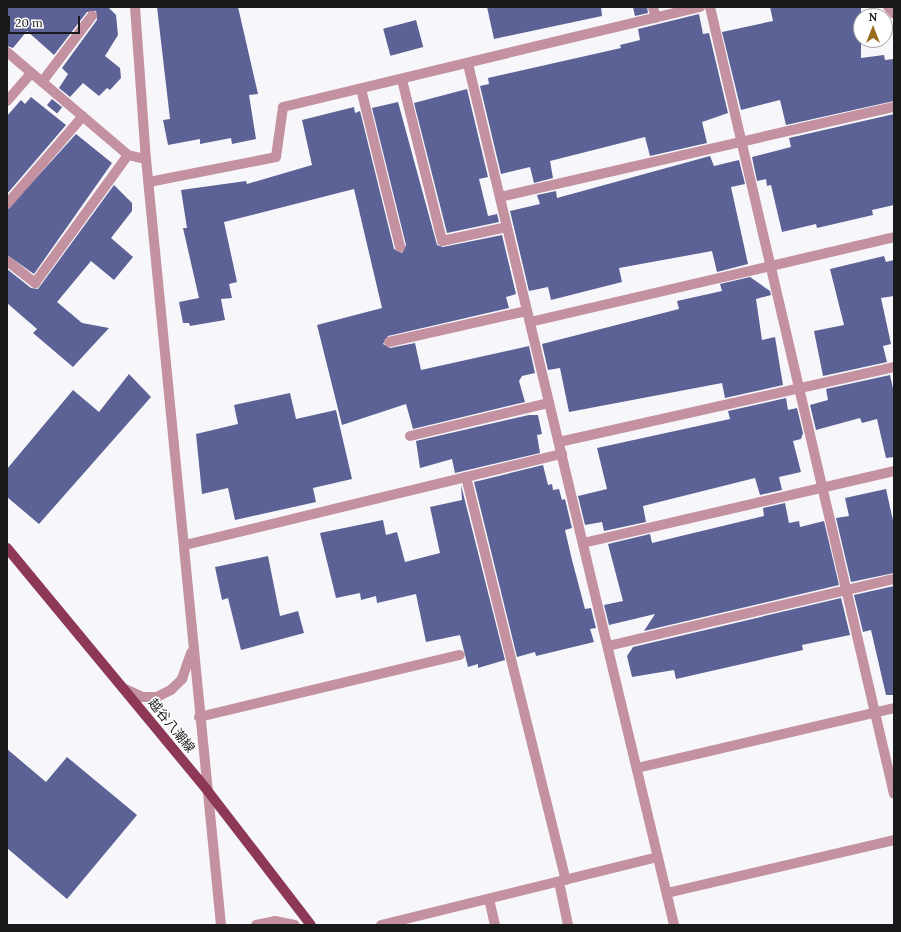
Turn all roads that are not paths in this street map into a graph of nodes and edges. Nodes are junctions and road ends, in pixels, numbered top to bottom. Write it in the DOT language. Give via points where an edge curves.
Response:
graph roads {
  1 [pos="135,7"];
  2 [pos="654,7"];
  3 [pos="700,7"];
  4 [pos="710,7"];
  5 [pos="888,7"];
  6 [pos="894,14"];
  7 [pos="92,16"];
  8 [pos="656,18"];
  9 [pos="7,52"];
  10 [pos="468,64"];
  11 [pos="31,73"];
  12 [pos="402,80"];
  13 [pos="42,82"];
  14 [pos="361,89"];
  15 [pos="7,101"];
  16 [pos="894,107"];
  17 [pos="83,116"];
  18 [pos="744,142"];
  19 [pos="128,154"];
  20 [pos="146,159"];
  21 [pos="149,182"];
  22 [pos="500,197"];
  23 [pos="7,204"];
  24 [pos="507,227"];
  25 [pos="894,237"];
  26 [pos="400,247"];
  27 [pos="7,261"];
  28 [pos="771,266"];
  29 [pos="528,311"];
  30 [pos="530,322"];
  31 [pos="389,342"];
  32 [pos="894,367"];
  33 [pos="800,389"];
  34 [pos="549,403"];
  35 [pos="410,436"];
  36 [pos="559,442"];
  37 [pos="562,454"];
  38 [pos="894,471"];
  39 [pos="466,477"];
  40 [pos="822,488"];
  41 [pos="583,543"];
  42 [pos="185,545"];
  43 [pos="7,548"];
  44 [pos="894,579"];
  45 [pos="847,590"];
  46 [pos="193,643"];
  47 [pos="608,646"];
  48 [pos="460,655"];
  49 [pos="123,688"];
  50 [pos="894,708"];
  51 [pos="875,713"];
  52 [pos="199,717"];
  53 [pos="637,768"];
  54 [pos="207,790"];
  55 [pos="894,794"];
  56 [pos="894,840"];
  57 [pos="658,857"];
  58 [pos="563,881"];
  59 [pos="667,892"];
  60 [pos="489,899"];
  61 [pos="221,925"];
  62 [pos="256,925"];
  63 [pos="295,925"];
  64 [pos="311,925"];
  65 [pos="381,925"];
  66 [pos="496,925"];
  67 [pos="568,925"];
  68 [pos="674,925"];
  1 -- 20 [label="street"];
  2 -- 8 [label="street"];
  3 -- 8 [label="street"];
  4 -- 18 [label="street"];
  5 -- 6 [label="street"];
  7 -- 13 [label="street"];
  8 -- 10 [label="street"];
  9 -- 11 [label="street"];
  10 -- 12 [label="street"];
  10 -- 22 [label="street"];
  11 -- 13 [label="street"];
  11 -- 15 [label="street"];
  12 -- 14 [label="street"];
  12 -- 24 [label="street" via="442,241"];
  13 -- 17 [label="street"];
  14 -- 21 [label="street" via="283,107 276,157"];
  14 -- 26 [label="street"];
  16 -- 18 [label="street"];
  17 -- 19 [label="street"];
  17 -- 23 [label="street"];
  18 -- 22 [label="street"];
  18 -- 28 [label="street"];
  19 -- 20 [label="street"];
  19 -- 27 [label="street" via="36,283"];
  20 -- 21 [label="street"];
  21 -- 42 [label="street"];
  22 -- 24 [label="street"];
  24 -- 29 [label="street"];
  25 -- 28 [label="street"];
  28 -- 30 [label="street"];
  28 -- 33 [label="street"];
  29 -- 30 [label="street"];
  29 -- 31 [label="street"];
  30 -- 34 [label="street"];
  32 -- 33 [label="street"];
  33 -- 36 [label="street"];
  33 -- 40 [label="street"];
  34 -- 35 [label="street"];
  34 -- 36 [label="street"];
  36 -- 37 [label="street"];
  37 -- 39 [label="street"];
  37 -- 41 [label="street"];
  38 -- 40 [label="street"];
  39 -- 42 [label="street"];
  39 -- 58 [label="street"];
  40 -- 41 [label="street"];
  40 -- 45 [label="street"];
  41 -- 47 [label="street"];
  42 -- 46 [label="street"];
  43 -- 49 [label="main road, 越谷八潮線"];
  44 -- 45 [label="street"];
  45 -- 47 [label="street"];
  45 -- 51 [label="street"];
  46 -- 49 [label="street" via="182,679 171,690 157,696 142,697"];
  46 -- 52 [label="street"];
  47 -- 53 [label="street"];
  48 -- 52 [label="street"];
  49 -- 54 [label="main road, 越谷八潮線"];
  50 -- 51 [label="street"];
  51 -- 53 [label="street"];
  51 -- 55 [label="street"];
  52 -- 54 [label="street"];
  53 -- 57 [label="street"];
  54 -- 61 [label="street"];
  54 -- 64 [label="main road, 越谷八潮線"];
  56 -- 59 [label="street"];
  57 -- 58 [label="street"];
  57 -- 59 [label="street"];
  58 -- 60 [label="street"];
  58 -- 67 [label="street"];
  59 -- 68 [label="street"];
  60 -- 65 [label="street"];
  60 -- 66 [label="street"];
  62 -- 63 [label="street" via="275,921"];
}
